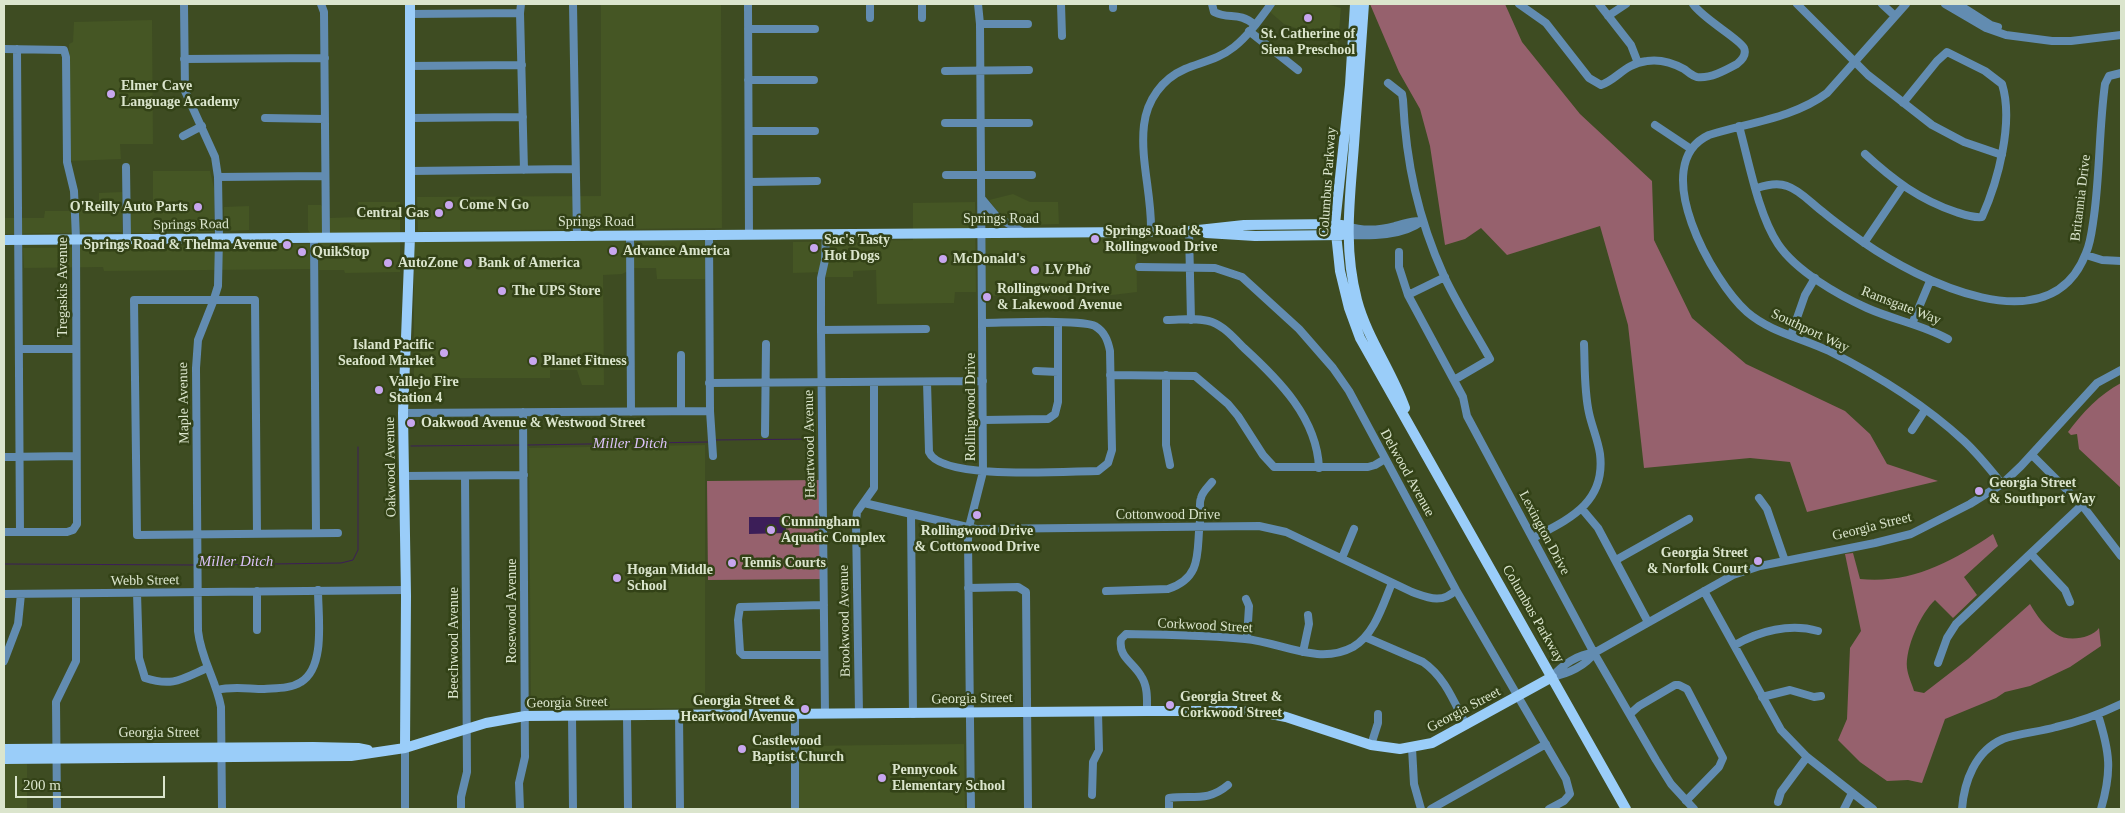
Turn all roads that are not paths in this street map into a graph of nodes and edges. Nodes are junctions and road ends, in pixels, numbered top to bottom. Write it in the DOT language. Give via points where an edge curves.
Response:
graph roads {
  1 [pos="184,4"];
  2 [pos="321,4"];
  3 [pos="521,4"];
  4 [pos="573,4"];
  5 [pos="748,4"];
  6 [pos="870,4"];
  7 [pos="922,4"];
  8 [pos="978,4"];
  9 [pos="1062,4"];
  10 [pos="1212,4"];
  11 [pos="1271,4"];
  12 [pos="1355,4"];
  13 [pos="1364,4"];
  14 [pos="1519,4"];
  15 [pos="1599,4"];
  16 [pos="1626,4"];
  17 [pos="1692,4"];
  18 [pos="1797,4"];
  19 [pos="1882,4"];
  20 [pos="1906,4"];
  21 [pos="1945,4"];
  22 [pos="1958,4"];
  23 [pos="410,9"];
  24 [pos="520,13"];
  25 [pos="1608,16"];
  26 [pos="1895,16"];
  27 [pos="870,18"];
  28 [pos="922,18"];
  29 [pos="980,24"];
  30 [pos="1028,24"];
  31 [pos="1252,28"];
  32 [pos="748,29"];
  33 [pos="814,30"];
  34 [pos="2121,35"];
  35 [pos="1062,36"];
  36 [pos="2029,37"];
  37 [pos="17,48"];
  38 [pos="4,49"];
  39 [pos="325,58"];
  40 [pos="184,59"];
  41 [pos="1855,62"];
  42 [pos="1638,63"];
  43 [pos="522,65"];
  44 [pos="410,66"];
  45 [pos="1029,70"];
  46 [pos="1298,70"];
  47 [pos="945,71"];
  48 [pos="980,71"];
  49 [pos="2121,73"];
  50 [pos="748,80"];
  51 [pos="814,80"];
  52 [pos="1388,83"];
  53 [pos="1903,103"];
  54 [pos="524,117"];
  55 [pos="265,118"];
  56 [pos="410,118"];
  57 [pos="325,119"];
  58 [pos="945,124"];
  59 [pos="981,124"];
  60 [pos="1029,124"];
  61 [pos="1655,125"];
  62 [pos="202,126"];
  63 [pos="1739,126"];
  64 [pos="816,131"];
  65 [pos="748,132"];
  66 [pos="183,136"];
  67 [pos="1691,149"];
  68 [pos="1865,154"];
  69 [pos="2002,155"];
  70 [pos="126,168"];
  71 [pos="575,169"];
  72 [pos="524,170"];
  73 [pos="410,171"];
  74 [pos="946,175"];
  75 [pos="325,176"];
  76 [pos="982,176"];
  77 [pos="1032,176"];
  78 [pos="218,177"];
  79 [pos="817,181"];
  80 [pos="749,182"];
  81 [pos="1902,187"];
  82 [pos="1757,188"];
  83 [pos="982,198"];
  84 [pos="1422,221"];
  85 [pos="1336,224"];
  86 [pos="1151,231"];
  87 [pos="1189,231"];
  88 [pos="1347,231"];
  89 [pos="1025,232"];
  90 [pos="982,233"];
  91 [pos="826,234"];
  92 [pos="709,235"];
  93 [pos="749,235"];
  94 [pos="1336,235"];
  95 [pos="577,236"];
  96 [pos="630,236"];
  97 [pos="410,237"];
  98 [pos="219,238"];
  99 [pos="314,238"];
  100 [pos="326,238"];
  101 [pos="18,239"];
  102 [pos="76,239"];
  103 [pos="127,239"];
  104 [pos="4,240"];
  105 [pos="1864,242"];
  106 [pos="1399,252"];
  107 [pos="2086,255"];
  108 [pos="2121,261"];
  109 [pos="1139,267"];
  110 [pos="1189,267"];
  111 [pos="1445,277"];
  112 [pos="1815,278"];
  113 [pos="1930,280"];
  114 [pos="1408,296"];
  115 [pos="214,300"];
  116 [pos="1166,320"];
  117 [pos="1191,320"];
  118 [pos="982,323"];
  119 [pos="1058,323"];
  120 [pos="1912,324"];
  121 [pos="926,328"];
  122 [pos="821,330"];
  123 [pos="1791,335"];
  124 [pos="1948,339"];
  125 [pos="766,344"];
  126 [pos="1584,344"];
  127 [pos="19,349"];
  128 [pos="76,349"];
  129 [pos="680,355"];
  130 [pos="2121,370"];
  131 [pos="1036,371"];
  132 [pos="1058,372"];
  133 [pos="1110,375"];
  134 [pos="1166,375"];
  135 [pos="1454,380"];
  136 [pos="822,382"];
  137 [pos="874,382"];
  138 [pos="927,382"];
  139 [pos="983,382"];
  140 [pos="710,383"];
  141 [pos="765,383"];
  142 [pos="1925,410"];
  143 [pos="681,411"];
  144 [pos="710,411"];
  145 [pos="524,412"];
  146 [pos="631,412"];
  147 [pos="404,413"];
  148 [pos="984,420"];
  149 [pos="1912,430"];
  150 [pos="765,434"];
  151 [pos="1415,435"];
  152 [pos="2032,455"];
  153 [pos="76,456"];
  154 [pos="713,456"];
  155 [pos="4,457"];
  156 [pos="20,457"];
  157 [pos="1385,459"];
  158 [pos="1170,465"];
  159 [pos="1319,468"];
  160 [pos="983,472"];
  161 [pos="524,475"];
  162 [pos="404,476"];
  163 [pos="465,476"];
  164 [pos="1212,482"];
  165 [pos="2002,484"];
  166 [pos="1759,498"];
  167 [pos="864,503"];
  168 [pos="2082,505"];
  169 [pos="1582,508"];
  170 [pos="911,514"];
  171 [pos="1689,519"];
  172 [pos="969,527"];
  173 [pos="1198,527"];
  174 [pos="1354,528"];
  175 [pos="4,532"];
  176 [pos="20,532"];
  177 [pos="316,533"];
  178 [pos="338,533"];
  179 [pos="198,534"];
  180 [pos="257,534"];
  181 [pos="1534,538"];
  182 [pos="2121,554"];
  183 [pos="2032,555"];
  184 [pos="1342,558"];
  185 [pos="1616,560"];
  186 [pos="1785,561"];
  187 [pos="1392,582"];
  188 [pos="968,588"];
  189 [pos="318,590"];
  190 [pos="406,590"];
  191 [pos="1456,590"];
  192 [pos="257,591"];
  193 [pos="1106,591"];
  194 [pos="1704,591"];
  195 [pos="198,592"];
  196 [pos="137,593"];
  197 [pos="4,594"];
  198 [pos="21,594"];
  199 [pos="76,594"];
  200 [pos="1246,599"];
  201 [pos="2070,602"];
  202 [pos="824,604"];
  203 [pos="1308,615"];
  204 [pos="1648,622"];
  205 [pos="257,630"];
  206 [pos="1818,631"];
  207 [pos="1364,637"];
  208 [pos="1246,639"];
  209 [pos="1735,645"];
  210 [pos="1303,652"];
  211 [pos="1594,652"];
  212 [pos="824,655"];
  213 [pos="4,661"];
  214 [pos="1938,663"];
  215 [pos="207,668"];
  216 [pos="1552,677"];
  217 [pos="217,690"];
  218 [pos="1517,696"];
  219 [pos="1821,696"];
  220 [pos="1762,697"];
  221 [pos="2121,704"];
  222 [pos="1028,712"];
  223 [pos="1098,712"];
  224 [pos="1148,712"];
  225 [pos="825,714"];
  226 [pos="859,714"];
  227 [pos="913,714"];
  228 [pos="970,714"];
  229 [pos="1378,714"];
  230 [pos="1630,714"];
  231 [pos="679,715"];
  232 [pos="795,715"];
  233 [pos="2098,715"];
  234 [pos="525,716"];
  235 [pos="572,716"];
  236 [pos="627,716"];
  237 [pos="1466,725"];
  238 [pos="467,729"];
  239 [pos="1546,744"];
  240 [pos="1371,745"];
  241 [pos="405,748"];
  242 [pos="1412,748"];
  243 [pos="4,749"];
  244 [pos="221,751"];
  245 [pos="56,753"];
  246 [pos="1807,757"];
  247 [pos="4,759"];
  248 [pos="1228,785"];
  249 [pos="1852,793"];
  250 [pos="1092,795"];
  251 [pos="1686,801"];
  252 [pos="1778,802"];
  253 [pos="57,809"];
  254 [pos="222,809"];
  255 [pos="405,809"];
  256 [pos="462,809"];
  257 [pos="520,809"];
  258 [pos="573,809"];
  259 [pos="628,809"];
  260 [pos="680,809"];
  261 [pos="795,809"];
  262 [pos="971,809"];
  263 [pos="1028,809"];
  264 [pos="1169,809"];
  265 [pos="1422,809"];
  266 [pos="1431,809"];
  267 [pos="1549,809"];
  268 [pos="1626,809"];
  269 [pos="1694,809"];
  270 [pos="1844,809"];
  271 [pos="1873,809"];
  272 [pos="1962,809"];
  273 [pos="2101,809"];
  1 -- 40 [label="street, Maple Avenue"];
  2 -- 39 [label="street"];
  3 -- 24 [label="street"];
  4 -- 71 [label="street"];
  5 -- 32 [label="street"];
  6 -- 27 [label="street"];
  7 -- 28 [label="street"];
  8 -- 29 [label="street, Rollingwood Drive"];
  9 -- 35 [label="street"];
  10 -- 31 [label="street" via="1214,12 1221,16 1246,17"];
  11 -- 31 [label="street"];
  12 -- 85 [label="main road, Columbus Parkway"];
  13 -- 88 [label="main road, Columbus Parkway"];
  14 -- 42 [label="street" via="1546,23 1596,84 1605,83"];
  15 -- 25 [label="street"];
  16 -- 25 [label="street"];
  17 -- 42 [label="street" via="1702,16 1741,44 1745,56 1742,61 1704,77 1662,61"];
  18 -- 41 [label="street"];
  19 -- 26 [label="street"];
  20 -- 26 [label="street"];
  21 -- 36 [label="street" via="1986,28 2006,35"];
  22 -- 36 [label="street" via="1991,24"];
  23 -- 24 [label="street"];
  23 -- 44 [label="main road, Oakwood Avenue"];
  24 -- 43 [label="street"];
  25 -- 42 [label="street" via="1631,45"];
  26 -- 41 [label="street"];
  29 -- 30 [label="street"];
  29 -- 48 [label="street, Rollingwood Drive"];
  31 -- 46 [label="street"];
  31 -- 86 [label="street" via="1235,47 1171,77 1149,104 1143,137"];
  32 -- 33 [label="street"];
  32 -- 50 [label="street"];
  34 -- 36 [label="street" via="2072,41"];
  37 -- 38 [label="street"];
  37 -- 101 [label="street"];
  37 -- 102 [label="street, Tregaskis Avenue" via="64,50 67,162 74,191"];
  39 -- 40 [label="street"];
  39 -- 57 [label="street"];
  40 -- 62 [label="street, Maple Avenue" via="185,91"];
  41 -- 53 [label="street"];
  41 -- 63 [label="street" via="1819,99 1795,110"];
  43 -- 44 [label="street"];
  43 -- 54 [label="street"];
  44 -- 56 [label="main road, Oakwood Avenue"];
  45 -- 48 [label="street"];
  47 -- 48 [label="street"];
  48 -- 59 [label="street, Rollingwood Drive"];
  49 -- 107 [label="street, Britannia Drive" via="2109,76 2105,84 2098,186"];
  50 -- 51 [label="street"];
  50 -- 65 [label="street"];
  52 -- 84 [label="street" via="1402,94 1409,169"];
  53 -- 69 [label="street" via="1939,131"];
  53 -- 69 [label="street" via="1947,52 1985,71 2002,84 2005,94 2007,112"];
  54 -- 56 [label="street"];
  54 -- 72 [label="street"];
  55 -- 57 [label="street"];
  56 -- 73 [label="main road, Oakwood Avenue"];
  57 -- 75 [label="street"];
  58 -- 59 [label="street"];
  59 -- 60 [label="street"];
  59 -- 76 [label="street, Rollingwood Drive"];
  61 -- 67 [label="street"];
  62 -- 66 [label="street"];
  62 -- 78 [label="street, Maple Avenue" via="215,156"];
  63 -- 67 [label="street" via="1703,138"];
  63 -- 82 [label="street, Ramsgate Way"];
  64 -- 65 [label="street"];
  65 -- 80 [label="street"];
  67 -- 123 [label="street, Southport Way" via="1684,173 1685,194 1706,258 1748,313 1774,330"];
  68 -- 81 [label="street"];
  69 -- 81 [label="street" via="1982,217 1952,211"];
  70 -- 103 [label="street"];
  71 -- 72 [label="street"];
  71 -- 95 [label="street"];
  72 -- 73 [label="street"];
  73 -- 97 [label="main road, Oakwood Avenue"];
  74 -- 76 [label="street"];
  75 -- 78 [label="street"];
  75 -- 100 [label="street"];
  76 -- 77 [label="street"];
  76 -- 83 [label="street, Rollingwood Drive"];
  78 -- 98 [label="street, Maple Avenue"];
  79 -- 80 [label="street"];
  80 -- 93 [label="street"];
  81 -- 105 [label="street"];
  82 -- 105 [label="street, Britannia Drive" via="1770,184 1788,186"];
  82 -- 112 [label="street, Ramsgate Way" via="1767,222 1779,246"];
  83 -- 89 [label="street" via="997,217"];
  83 -- 90 [label="street, Rollingwood Drive"];
  84 -- 88 [label="street, Springs Road" via="1387,233"];
  84 -- 111 [label="street"];
  85 -- 87 [label="main road, Springs Road" via="1244,225"];
  85 -- 88 [label="main road, Springs Road"];
  85 -- 94 [label="main road, Columbus Parkway"];
  86 -- 87 [label="main road, Springs Road"];
  86 -- 89 [label="main road, Springs Road"];
  87 -- 94 [label="main road, Springs Road" via="1240,235"];
  87 -- 110 [label="street"];
  88 -- 94 [label="main road, Springs Road"];
  88 -- 151 [label="main road, Columbus Parkway" via="1358,302 1399,389"];
  89 -- 90 [label="main road, Springs Road"];
  90 -- 91 [label="main road, Springs Road"];
  90 -- 118 [label="street, Rollingwood Drive"];
  91 -- 93 [label="main road, Springs Road"];
  91 -- 122 [label="street, Heartwood Avenue"];
  92 -- 93 [label="main road, Springs Road"];
  92 -- 96 [label="main road, Springs Road"];
  92 -- 140 [label="street"];
  94 -- 151 [label="main road, Columbus Parkway" via="1340,271 1360,338"];
  95 -- 96 [label="main road, Springs Road"];
  95 -- 97 [label="main road, Springs Road"];
  96 -- 146 [label="street"];
  97 -- 100 [label="main road, Springs Road"];
  97 -- 147 [label="main road, Oakwood Avenue"];
  98 -- 99 [label="main road, Springs Road"];
  98 -- 103 [label="main road, Springs Road"];
  98 -- 115 [label="street, Maple Avenue"];
  99 -- 100 [label="main road, Springs Road"];
  99 -- 177 [label="street"];
  101 -- 102 [label="main road, Springs Road"];
  101 -- 104 [label="main road, Springs Road"];
  101 -- 127 [label="street"];
  102 -- 103 [label="main road, Springs Road"];
  102 -- 128 [label="street, Tregaskis Avenue"];
  105 -- 113 [label="street, Britannia Drive" via="1895,263"];
  106 -- 114 [label="street, Lexington Drive" via="1399,267"];
  107 -- 108 [label="street"];
  107 -- 113 [label="street, Britannia Drive" via="2078,271 2062,288 2030,301 1973,295"];
  109 -- 110 [label="street, Delwood Avenue"];
  110 -- 117 [label="street"];
  110 -- 157 [label="street, Delwood Avenue" via="1215,268 1242,277 1299,329 1333,368"];
  111 -- 114 [label="street"];
  111 -- 135 [label="street" via="1490,359"];
  112 -- 120 [label="street, Ramsgate Way" via="1850,300"];
  112 -- 123 [label="street" via="1805,295"];
  113 -- 120 [label="street"];
  114 -- 135 [label="street, Lexington Drive"];
  115 -- 179 [label="street, Maple Avenue" via="196,346"];
  115 -- 179 [label="street" via="134,300 137,535"];
  115 -- 180 [label="street" via="255,300"];
  116 -- 117 [label="street"];
  117 -- 159 [label="street" via="1218,325 1276,378 1310,428 1318,452"];
  118 -- 119 [label="street"];
  118 -- 139 [label="street, Rollingwood Drive"];
  119 -- 132 [label="street"];
  119 -- 133 [label="street" via="1087,323 1102,331 1110,351"];
  120 -- 124 [label="street, Ramsgate Way"];
  121 -- 122 [label="street"];
  122 -- 136 [label="street, Heartwood Avenue"];
  123 -- 142 [label="street, Southport Way" via="1830,352 1901,392"];
  125 -- 141 [label="street"];
  126 -- 169 [label="street" via="1586,397 1600,456 1596,488"];
  127 -- 128 [label="street"];
  127 -- 156 [label="street"];
  128 -- 153 [label="street, Tregaskis Avenue"];
  129 -- 143 [label="street"];
  130 -- 152 [label="street, Georgia Street" via="2097,383"];
  131 -- 132 [label="street"];
  132 -- 148 [label="street" via="1057,410 1052,418"];
  133 -- 134 [label="street"];
  133 -- 160 [label="street" via="1112,450 1108,463 1098,471"];
  134 -- 158 [label="street" via="1166,445"];
  134 -- 159 [label="street" via="1190,375 1202,381 1238,416 1270,464 1281,468"];
  135 -- 181 [label="street, Lexington Drive" via="1463,397 1466,416"];
  136 -- 137 [label="street"];
  136 -- 141 [label="street"];
  136 -- 202 [label="street, Heartwood Avenue"];
  137 -- 138 [label="street"];
  137 -- 167 [label="street, Brookwood Avenue" via="875,480"];
  138 -- 139 [label="street"];
  138 -- 160 [label="street" via="930,456 940,463"];
  139 -- 148 [label="street, Rollingwood Drive"];
  140 -- 141 [label="street"];
  140 -- 144 [label="street"];
  141 -- 150 [label="street"];
  142 -- 149 [label="street"];
  142 -- 165 [label="street, Southport Way" via="1965,442"];
  143 -- 144 [label="street"];
  143 -- 146 [label="street"];
  144 -- 154 [label="street"];
  145 -- 146 [label="street"];
  145 -- 147 [label="street"];
  145 -- 161 [label="street, Rosewood Avenue"];
  147 -- 162 [label="main road, Oakwood Avenue"];
  148 -- 160 [label="street, Rollingwood Drive"];
  151 -- 216 [label="main road, Columbus Parkway"];
  152 -- 165 [label="street, Georgia Street"];
  152 -- 168 [label="street"];
  153 -- 156 [label="street"];
  153 -- 176 [label="street, Tregaskis Avenue" via="77,524 73,530"];
  155 -- 156 [label="street"];
  156 -- 176 [label="street"];
  157 -- 159 [label="street" via="1368,467"];
  157 -- 191 [label="street, Delwood Avenue"];
  160 -- 172 [label="street, Rollingwood Drive"];
  161 -- 163 [label="street"];
  161 -- 234 [label="street, Rosewood Avenue"];
  162 -- 163 [label="street"];
  162 -- 190 [label="main road, Oakwood Avenue"];
  163 -- 238 [label="street, Beechwood Avenue"];
  164 -- 173 [label="street" via="1201,497"];
  165 -- 186 [label="street, Georgia Street" via="1912,534"];
  166 -- 186 [label="street" via="1767,508"];
  167 -- 170 [label="street, Cottonwood Drive"];
  167 -- 226 [label="street, Brookwood Avenue" via="857,512 856,522"];
  168 -- 182 [label="street"];
  168 -- 183 [label="street"];
  169 -- 181 [label="street" via="1574,517"];
  169 -- 185 [label="street"];
  170 -- 172 [label="street, Cottonwood Drive"];
  170 -- 227 [label="street"];
  171 -- 185 [label="street"];
  172 -- 173 [label="street, Cottonwood Drive"];
  172 -- 188 [label="street, Rollingwood Drive"];
  173 -- 184 [label="street, Cottonwood Drive" via="1259,526 1274,529"];
  173 -- 193 [label="street" via="1194,570 1183,582 1168,589"];
  174 -- 184 [label="street"];
  175 -- 176 [label="street"];
  177 -- 178 [label="street"];
  177 -- 180 [label="street"];
  179 -- 180 [label="street"];
  179 -- 195 [label="street, Maple Avenue"];
  181 -- 211 [label="street, Lexington Drive"];
  183 -- 201 [label="street" via="2064,590"];
  183 -- 214 [label="street" via="1956,624"];
  184 -- 187 [label="street, Cottonwood Drive"];
  185 -- 204 [label="street"];
  186 -- 194 [label="street, Georgia Street" via="1746,570"];
  187 -- 191 [label="street, Cottonwood Drive" via="1433,600 1444,599"];
  187 -- 207 [label="street, Corkwood Street"];
  188 -- 222 [label="street" via="1018,587 1026,592"];
  188 -- 228 [label="street, Rollingwood Drive"];
  189 -- 190 [label="street, Webb Street"];
  189 -- 192 [label="street, Webb Street"];
  189 -- 217 [label="street" via="318,650 316,665 308,677 288,688"];
  190 -- 241 [label="main road, Oakwood Avenue"];
  191 -- 218 [label="street, Delwood Avenue"];
  192 -- 195 [label="street, Webb Street"];
  192 -- 205 [label="street"];
  194 -- 204 [label="street, Georgia Street"];
  194 -- 209 [label="street"];
  195 -- 196 [label="street, Webb Street"];
  195 -- 215 [label="street, Maple Avenue" via="200,646"];
  196 -- 199 [label="street, Webb Street"];
  196 -- 215 [label="street" via="139,658 145,678 170,683"];
  197 -- 198 [label="street, Webb Street"];
  198 -- 199 [label="street, Webb Street"];
  198 -- 213 [label="street" via="18,624"];
  199 -- 245 [label="street" via="76,661 56,702"];
  200 -- 208 [label="street" via="1249,606"];
  202 -- 212 [label="street, Heartwood Avenue"];
  202 -- 212 [label="street" via="740,607 738,620 740,652 743,655"];
  203 -- 210 [label="street"];
  204 -- 211 [label="street, Georgia Street"];
  206 -- 209 [label="street" via="1806,628 1764,632"];
  207 -- 210 [label="street, Corkwood Street" via="1341,652 1323,655"];
  207 -- 237 [label="street" via="1431,668 1443,681"];
  208 -- 210 [label="street, Corkwood Street"];
  208 -- 224 [label="street, Corkwood Street" via="1126,634 1119,646 1123,657 1144,682"];
  209 -- 220 [label="street"];
  211 -- 216 [label="street, Georgia Street" via="1586,653 1560,668"];
  211 -- 230 [label="street, Lexington Drive"];
  212 -- 225 [label="street, Heartwood Avenue"];
  215 -- 217 [label="street, Maple Avenue"];
  216 -- 218 [label="main road, Georgia Street"];
  216 -- 268 [label="main road, Columbus Parkway"];
  217 -- 244 [label="street, Maple Avenue" via="221,707"];
  218 -- 237 [label="main road, Georgia Street"];
  218 -- 239 [label="street, Delwood Avenue"];
  219 -- 220 [label="street" via="1790,690"];
  220 -- 246 [label="street" via="1781,730"];
  221 -- 233 [label="street"];
  222 -- 223 [label="main road, Georgia Street"];
  222 -- 228 [label="main road, Georgia Street"];
  222 -- 263 [label="street"];
  223 -- 224 [label="main road, Georgia Street"];
  223 -- 250 [label="street" via="1098,750 1093,762"];
  224 -- 240 [label="main road, Georgia Street" via="1271,714"];
  225 -- 226 [label="main road, Georgia Street"];
  225 -- 232 [label="main road, Georgia Street"];
  226 -- 227 [label="main road, Georgia Street"];
  227 -- 228 [label="main road, Georgia Street"];
  228 -- 262 [label="street, Rollingwood Drive"];
  229 -- 240 [label="street"];
  230 -- 251 [label="street, Lexington Drive" via="1671,784"];
  230 -- 251 [label="street" via="1675,685 1687,689 1723,758 1720,767"];
  231 -- 232 [label="main road, Georgia Street"];
  231 -- 236 [label="main road, Georgia Street"];
  231 -- 260 [label="street"];
  232 -- 261 [label="street"];
  233 -- 272 [label="street" via="1995,744 1971,770"];
  233 -- 273 [label="street" via="2110,766"];
  234 -- 235 [label="main road, Georgia Street"];
  234 -- 238 [label="main road, Georgia Street"];
  234 -- 257 [label="street, Rosewood Avenue"];
  235 -- 236 [label="main road, Georgia Street"];
  235 -- 258 [label="street"];
  236 -- 259 [label="street"];
  237 -- 242 [label="main road, Georgia Street" via="1432,744"];
  238 -- 241 [label="main road, Georgia Street"];
  238 -- 256 [label="street, Beechwood Avenue" via="467,772 461,797"];
  239 -- 266 [label="street"];
  239 -- 267 [label="street, Delwood Avenue" via="1566,779 1570,794"];
  240 -- 242 [label="main road, Georgia Street" via="1392,750"];
  241 -- 244 [label="main road, Georgia Street" via="351,756"];
  241 -- 255 [label="street, Oakwood Avenue"];
  242 -- 265 [label="street" via="1414,784"];
  243 -- 245 [label="main road, Georgia Street"];
  244 -- 245 [label="main road, Georgia Street"];
  244 -- 254 [label="street, Maple Avenue"];
  245 -- 247 [label="main road, Georgia Street"];
  245 -- 253 [label="street"];
  246 -- 249 [label="street"];
  246 -- 252 [label="street" via="1781,792"];
  248 -- 264 [label="street" via="1218,793 1169,798"];
  249 -- 270 [label="street"];
  249 -- 271 [label="street"];
  251 -- 269 [label="street, Lexington Drive"];
}
